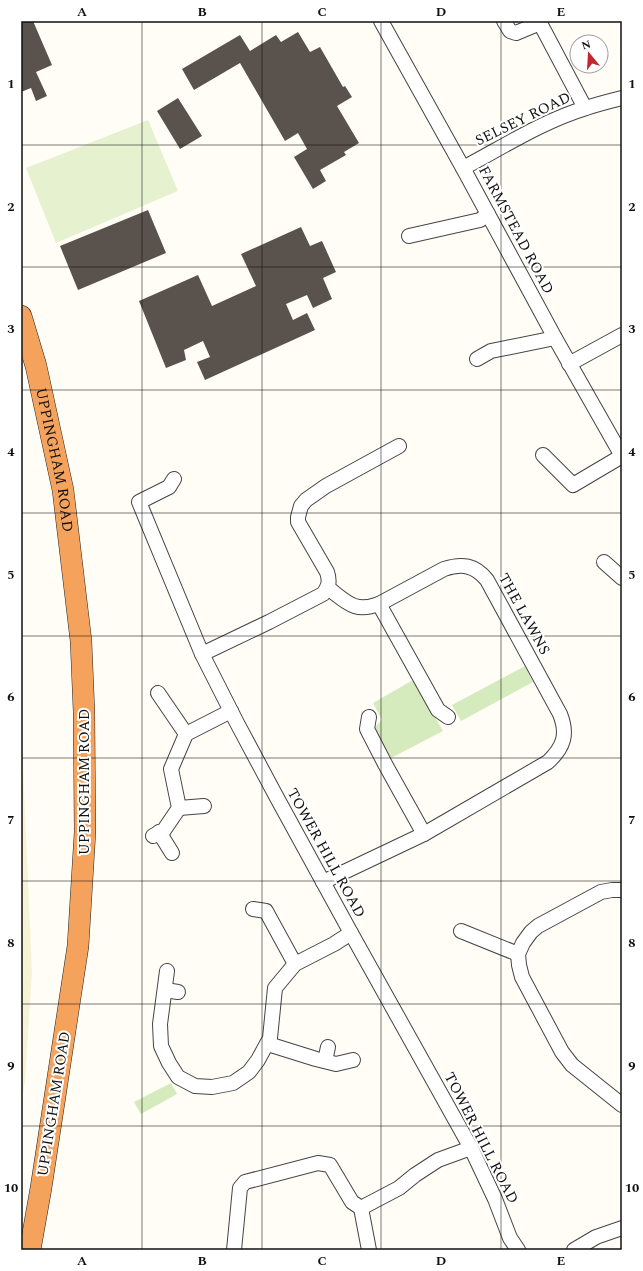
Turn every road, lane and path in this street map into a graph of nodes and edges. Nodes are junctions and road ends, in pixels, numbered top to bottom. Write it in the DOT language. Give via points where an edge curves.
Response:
graph roads {
  1 [pos="381,21"];
  2 [pos="504,21"];
  3 [pos="542,22"];
  4 [pos="622,98"];
  5 [pos="585,108"];
  6 [pos="464,168"];
  7 [pos="488,214"];
  8 [pos="409,236"];
  9 [pos="21,316"];
  10 [pos="622,335"];
  11 [pos="555,338"];
  12 [pos="477,359"];
  13 [pos="569,364"];
  14 [pos="399,446"];
  15 [pos="543,455"];
  16 [pos="622,456"];
  17 [pos="174,479"];
  18 [pos="604,562"];
  19 [pos="622,578"];
  20 [pos="328,588"];
  21 [pos="379,604"];
  22 [pos="202,654"];
  23 [pos="158,693"];
  24 [pos="231,711"];
  25 [pos="369,717"];
  26 [pos="448,717"];
  27 [pos="186,734"];
  28 [pos="204,806"];
  29 [pos="179,808"];
  30 [pos="424,834"];
  31 [pos="172,853"];
  32 [pos="323,882"];
  33 [pos="622,890"];
  34 [pos="263,907"];
  35 [pos="461,931"];
  36 [pos="351,933"];
  37 [pos="518,954"];
  38 [pos="295,964"];
  39 [pos="167,971"];
  40 [pos="268,1044"];
  41 [pos="328,1047"];
  42 [pos="353,1060"];
  43 [pos="325,1061"];
  44 [pos="622,1105"];
  45 [pos="471,1148"];
  46 [pos="361,1208"];
  47 [pos="622,1228"];
  48 [pos="30,1250"];
  49 [pos="234,1250"];
  50 [pos="369,1250"];
  51 [pos="518,1250"];
  52 [pos="574,1250"];
  1 -- 6 [label="street, FARMSTEAD ROAD"];
  2 -- 3 [label="street" via="510,31 516,33"];
  3 -- 5 [label="street"];
  4 -- 5 [label="street, SELSEY ROAD"];
  5 -- 6 [label="street, SELSEY ROAD" via="523,135"];
  6 -- 7 [label="street, FARMSTEAD ROAD"];
  7 -- 8 [label="street" via="480,220"];
  7 -- 11 [label="street, FARMSTEAD ROAD"];
  9 -- 48 [label="highway, UPPINGHAM ROAD" via="36,366 63,490 81,641 84,712 85,832 78,946"];
  10 -- 13 [label="street"];
  11 -- 12 [label="street" via="491,351"];
  11 -- 13 [label="street, FARMSTEAD ROAD"];
  13 -- 16 [label="street, FARMSTEAD ROAD"];
  14 -- 20 [label="street" via="326,486 301,506 298,522 326,572"];
  15 -- 16 [label="street" via="573,485"];
  17 -- 22 [label="street, TOWER HILL ROAD" via="169,487 139,502"];
  18 -- 19 [label="street"];
  20 -- 21 [label="street, THE LAWNS" via="349,604 359,608"];
  20 -- 22 [label="street" via="323,594"];
  21 -- 26 [label="street" via="438,710"];
  21 -- 30 [label="street, THE LAWNS" via="444,569 463,565 479,572 487,580 564,723 562,745 548,762"];
  22 -- 24 [label="street, TOWER HILL ROAD"];
  23 -- 27 [label="street"];
  24 -- 27 [label="street"];
  24 -- 32 [label="street, TOWER HILL ROAD"];
  25 -- 30 [label="street" via="367,729"];
  27 -- 29 [label="street" via="171,769"];
  28 -- 29 [label="street"];
  29 -- 31 [label="street" via="164,830 156,834"];
  30 -- 32 [label="street, THE LAWNS"];
  32 -- 36 [label="street, TOWER HILL ROAD"];
  33 -- 37 [label="street" via="601,892 538,926 523,943"];
  34 -- 38 [label="street"];
  35 -- 37 [label="street"];
  36 -- 38 [label="street"];
  36 -- 45 [label="street, TOWER HILL ROAD"];
  37 -- 44 [label="street" via="524,981 562,1052 572,1065"];
  38 -- 40 [label="street" via="275,988"];
  39 -- 40 [label="street" via="172,991 160,1024 161,1046 168,1063 178,1077 195,1086 212,1087 233,1083 249,1072"];
  40 -- 43 [label="street"];
  41 -- 43 [label="street"];
  42 -- 43 [label="street" via="336,1064"];
  45 -- 46 [label="street" via="438,1160 399,1188"];
  45 -- 51 [label="street, TOWER HILL ROAD" via="510,1238"];
  46 -- 49 [label="street" via="352,1202 330,1166 318,1163 245,1182 240,1188"];
  46 -- 50 [label="street"];
  47 -- 52 [label="street" via="596,1237"];
}
